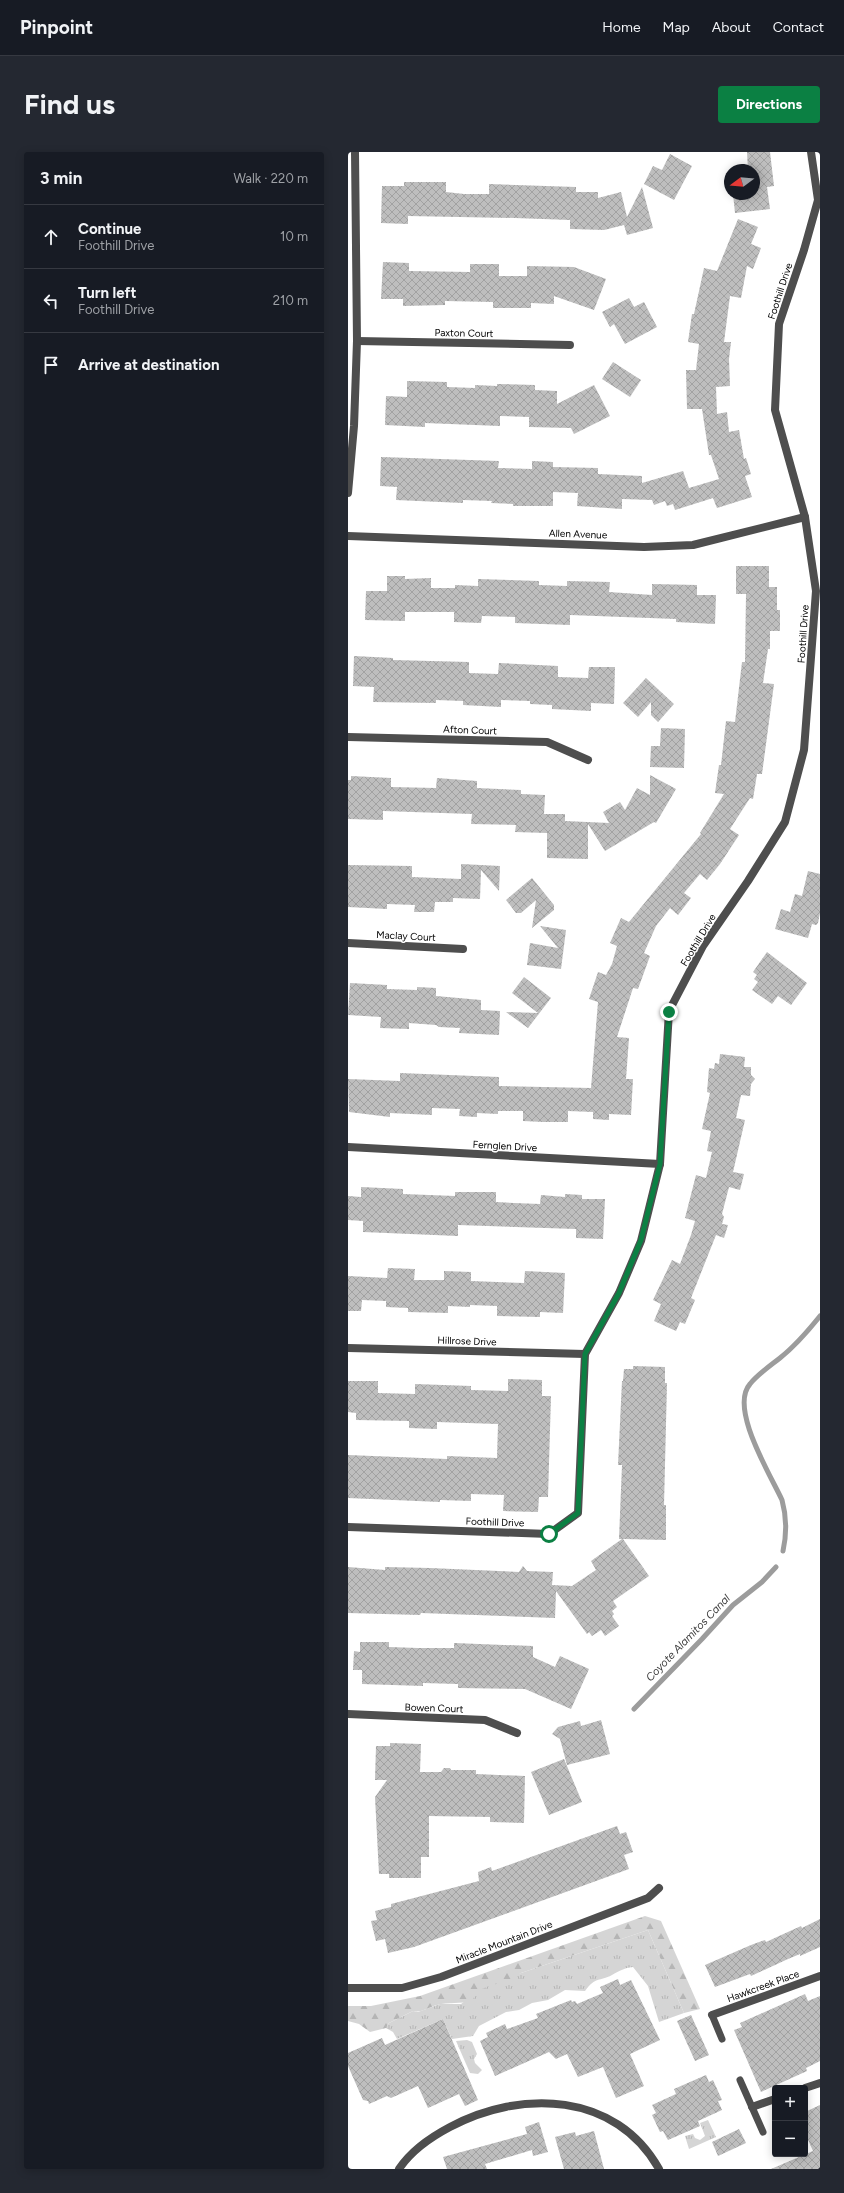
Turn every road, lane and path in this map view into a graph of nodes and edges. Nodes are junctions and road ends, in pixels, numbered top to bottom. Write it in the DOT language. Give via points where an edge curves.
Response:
graph roads {
  1 [pos="355,152"];
  2 [pos="811,152"];
  3 [pos="358,341"];
  4 [pos="570,345"];
  5 [pos="348,493"];
  6 [pos="804,517"];
  7 [pos="348,536"];
  8 [pos="348,737"];
  9 [pos="588,760"];
  10 [pos="348,942"];
  11 [pos="464,949"];
  12 [pos="348,1147"];
  13 [pos="660,1164"];
  14 [pos="348,1348"];
  15 [pos="585,1354"];
  16 [pos="348,1527"];
  17 [pos="348,1714"];
  18 [pos="517,1733"];
  19 [pos="659,1888"];
  20 [pos="820,1976"];
  21 [pos="348,1988"];
  22 [pos="712,2015"];
  23 [pos="722,2038"];
  24 [pos="740,2080"];
  25 [pos="820,2083"];
  26 [pos="808,2087"];
  27 [pos="772,2100"];
  28 [pos="752,2107"];
  29 [pos="763,2132"];
  30 [pos="399,2169"];
  31 [pos="659,2169"];
  1 -- 3 [label="street"];
  2 -- 6 [label="street, Foothill Drive" via="818,200 779,324 775,410"];
  3 -- 4 [label="street, Paxton Court"];
  3 -- 5 [label="street"];
  6 -- 7 [label="street, Allen Avenue" via="686,545 644,547"];
  6 -- 13 [label="street, Foothill Drive" via="816,591 804,750 785,822 703,946 669,1012"];
  8 -- 9 [label="street, Afton Court" via="547,742"];
  10 -- 11 [label="street, Maclay Court"];
  12 -- 13 [label="street, Fernglen Drive"];
  13 -- 15 [label="street, Foothill Drive" via="641,1240 619,1293"];
  14 -- 15 [label="street, Hillrose Drive"];
  15 -- 16 [label="street, Foothill Drive" via="578,1513 549,1534"];
  17 -- 18 [label="street, Bowen Court" via="485,1720"];
  19 -- 21 [label="street, Miracle Mountain Drive" via="648,1898 441,1977 402,1988"];
  20 -- 22 [label="street, Hawkcreek Place"];
  22 -- 23 [label="lane"];
  24 -- 28 [label="lane"];
  25 -- 26 [label="street"];
  27 -- 28 [label="street"];
  28 -- 29 [label="lane"];
  30 -- 31 [label="street" via="434,2136 460,2122 512,2104 546,2102 581,2108 610,2120 634,2138"];
}
